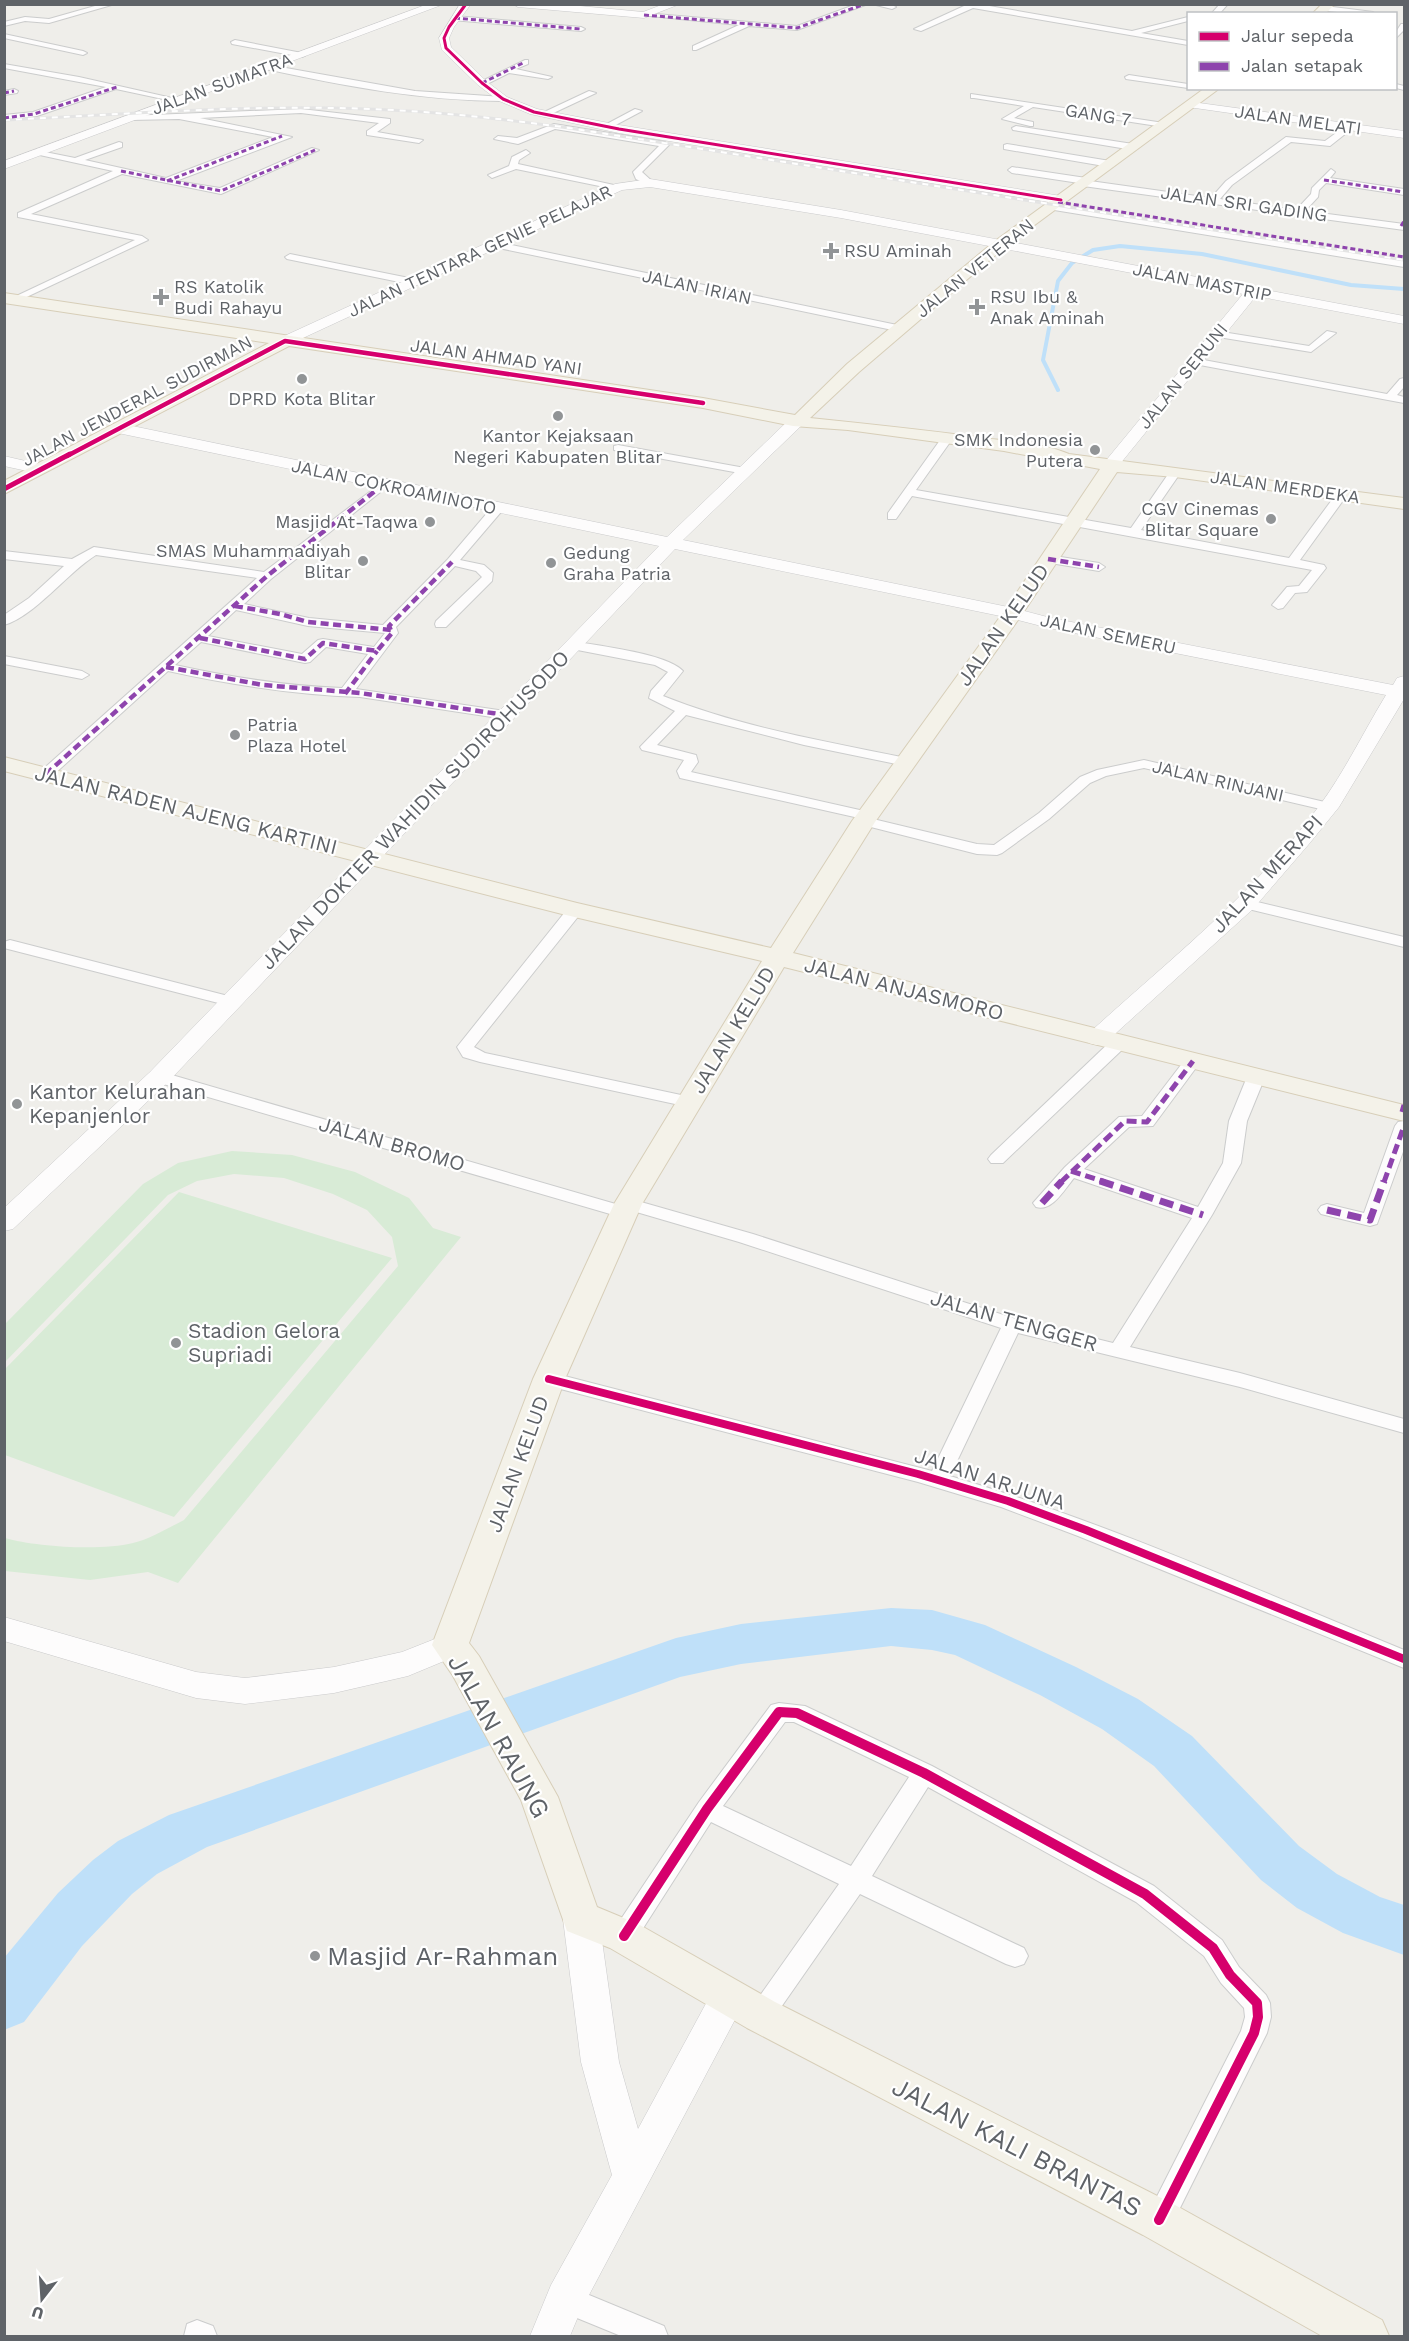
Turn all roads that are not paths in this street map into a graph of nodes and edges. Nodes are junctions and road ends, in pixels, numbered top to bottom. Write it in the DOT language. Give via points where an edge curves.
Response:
graph roads {
  1 [pos="112,4"];
  2 [pos="439,4"];
  3 [pos="466,4"];
  4 [pos="518,4"];
  5 [pos="675,4"];
  6 [pos="865,4"];
  7 [pos="875,4"];
  8 [pos="967,5"];
  9 [pos="892,7"];
  10 [pos="1025,7"];
  11 [pos="1324,9"];
  12 [pos="1353,12"];
  13 [pos="1010,13"];
  14 [pos="644,15"];
  15 [pos="455,18"];
  16 [pos="4,19"];
  17 [pos="1187,19"];
  18 [pos="16,20"];
  19 [pos="4,24"];
  20 [pos="748,24"];
  21 [pos="581,29"];
  22 [pos="918,29"];
  23 [pos="1129,34"];
  24 [pos="4,36"];
  25 [pos="235,42"];
  26 [pos="1187,43"];
  27 [pos="696,48"];
  28 [pos="83,53"];
  29 [pos="302,55"];
  30 [pos="525,62"];
  31 [pos="4,66"];
  32 [pos="269,66"];
  33 [pos="508,70"];
  34 [pos="548,77"];
  35 [pos="1129,77"];
  36 [pos="482,83"];
  37 [pos="1187,86"];
  38 [pos="117,87"];
  39 [pos="1209,90"];
  40 [pos="14,91"];
  41 [pos="4,93"];
  42 [pos="592,93"];
  43 [pos="974,96"];
  44 [pos="173,99"];
  45 [pos="506,100"];
  46 [pos="1032,105"];
  47 [pos="1191,105"];
  48 [pos="1128,110"];
  49 [pos="638,111"];
  50 [pos="544,114"];
  51 [pos="179,117"];
  52 [pos="4,118"];
  53 [pos="130,118"];
  54 [pos="1169,121"];
  55 [pos="607,126"];
  56 [pos="1350,127"];
  57 [pos="1016,128"];
  58 [pos="1035,131"];
  59 [pos="1404,135"];
  60 [pos="419,140"];
  61 [pos="498,140"];
  62 [pos="119,145"];
  63 [pos="1007,147"];
  64 [pos="1133,147"];
  65 [pos="25,149"];
  66 [pos="315,150"];
  67 [pos="526,153"];
  68 [pos="75,160"];
  69 [pos="1110,164"];
  70 [pos="4,165"];
  71 [pos="514,167"];
  72 [pos="1012,170"];
  73 [pos="121,171"];
  74 [pos="1331,172"];
  75 [pos="492,175"];
  76 [pos="1324,180"];
  77 [pos="167,181"];
  78 [pos="1085,182"];
  79 [pos="650,183"];
  80 [pos="619,187"];
  81 [pos="1404,192"];
  82 [pos="1214,200"];
  83 [pos="1057,203"];
  84 [pos="1299,212"];
  85 [pos="1403,225"];
  86 [pos="492,244"];
  87 [pos="1000,244"];
  88 [pos="290,257"];
  89 [pos="1404,257"];
  90 [pos="1404,264"];
  91 [pos="414,282"];
  92 [pos="1252,292"];
  93 [pos="16,300"];
  94 [pos="1404,320"];
  95 [pos="902,329"];
  96 [pos="1331,333"];
  97 [pos="1216,334"];
  98 [pos="285,340"];
  99 [pos="1193,362"];
  100 [pos="1404,381"];
  101 [pos="1390,397"];
  102 [pos="1404,400"];
  103 [pos="801,418"];
  104 [pos="118,428"];
  105 [pos="948,438"];
  106 [pos="618,448"];
  107 [pos="4,461"];
  108 [pos="1113,463"];
  109 [pos="41,469"];
  110 [pos="745,471"];
  111 [pos="1170,471"];
  112 [pos="384,484"];
  113 [pos="4,489"];
  114 [pos="909,492"];
  115 [pos="1341,495"];
  116 [pos="1404,504"];
  117 [pos="497,509"];
  118 [pos="892,516"];
  119 [pos="1073,520"];
  120 [pos="1134,532"];
  121 [pos="672,542"];
  122 [pos="4,555"];
  123 [pos="1048,559"];
  124 [pos="452,562"];
  125 [pos="75,563"];
  126 [pos="1292,563"];
  127 [pos="1099,567"];
  128 [pos="267,576"];
  129 [pos="1278,605"];
  130 [pos="235,606"];
  131 [pos="1013,614"];
  132 [pos="4,621"];
  133 [pos="441,624"];
  134 [pos="392,630"];
  135 [pos="200,638"];
  136 [pos="572,645"];
  137 [pos="377,651"];
  138 [pos="4,660"];
  139 [pos="20,663"];
  140 [pos="166,667"];
  141 [pos="82,675"];
  142 [pos="4,677"];
  143 [pos="1403,689"];
  144 [pos="345,694"];
  145 [pos="684,709"];
  146 [pos="505,715"];
  147 [pos="906,762"];
  148 [pos="4,764"];
  149 [pos="46,774"];
  150 [pos="1329,807"];
  151 [pos="866,818"];
  152 [pos="368,856"];
  153 [pos="1245,904"];
  154 [pos="575,910"];
  155 [pos="1404,942"];
  156 [pos="9,945"];
  157 [pos="777,958"];
  158 [pos="230,1001"];
  159 [pos="1108,1041"];
  160 [pos="1193,1061"];
  161 [pos="159,1077"];
  162 [pos="1256,1077"];
  163 [pos="689,1102"];
  164 [pos="1404,1114"];
  165 [pos="997,1158"];
  166 [pos="1071,1171"];
  167 [pos="1042,1203"];
  168 [pos="626,1208"];
  169 [pos="1328,1210"];
  170 [pos="1203,1215"];
  171 [pos="4,1222"];
  172 [pos="1012,1325"];
  173 [pos="1118,1351"];
  174 [pos="549,1379"];
  175 [pos="1404,1426"];
  176 [pos="938,1480"];
  177 [pos="4,1629"];
  178 [pos="458,1656"];
  179 [pos="1404,1659"];
  180 [pos="924,1773"];
  181 [pos="706,1809"];
  182 [pos="855,1881"];
  183 [pos="581,1919"];
  184 [pos="624,1936"];
  185 [pos="1015,1956"];
  186 [pos="745,2006"];
  187 [pos="632,2176"];
  188 [pos="1159,2220"];
  189 [pos="565,2299"];
  190 [pos="1341,2330"];
  191 [pos="550,2337"];
  192 [pos="654,2337"];
  1 -- 18 [label="street" via="50,21"];
  2 -- 29 [label="main road, JALAN SUMATRA"];
  3 -- 15 [label="main road"];
  4 -- 14 [label="main road"];
  5 -- 14 [label="main road"];
  6 -- 20 [label="street" via="803,27"];
  7 -- 9 [label="street"];
  8 -- 13 [label="street"];
  8 -- 22 [label="street"];
  10 -- 13 [label="street"];
  11 -- 12 [label="street"];
  13 -- 23 [label="street"];
  14 -- 20 [label="street"];
  15 -- 21 [label="street"];
  15 -- 36 [label="main road" via="444,43"];
  16 -- 18 [label="street"];
  17 -- 23 [label="street"];
  18 -- 19 [label="street"];
  20 -- 27 [label="street"];
  23 -- 26 [label="street"];
  24 -- 28 [label="street"];
  25 -- 29 [label="street"];
  29 -- 32 [label="main road, JALAN SUMATRA"];
  30 -- 33 [label="street"];
  31 -- 38 [label="street"];
  32 -- 44 [label="main road, JALAN SUMATRA"];
  32 -- 45 [label="street" via="409,93"];
  33 -- 34 [label="street"];
  33 -- 36 [label="street"];
  35 -- 37 [label="street"];
  36 -- 45 [label="main road"];
  38 -- 44 [label="street"];
  38 -- 52 [label="street" via="34,114"];
  39 -- 47 [label="main road, JALAN VETERAN"];
  40 -- 41 [label="street"];
  42 -- 50 [label="street"];
  43 -- 46 [label="street, GANG 7"];
  44 -- 53 [label="main road, JALAN SUMATRA"];
  45 -- 50 [label="main road"];
  46 -- 54 [label="street, GANG 7"];
  46 -- 58 [label="street" via="1006,119 1041,126"];
  47 -- 54 [label="main road, JALAN VETERAN"];
  47 -- 56 [label="main road, JALAN MELATI"];
  48 -- 54 [label="street"];
  49 -- 55 [label="street"];
  50 -- 55 [label="main road"];
  51 -- 53 [label="street"];
  51 -- 60 [label="street" via="315,111 386,121 370,133"];
  51 -- 77 [label="street" via="285,137"];
  53 -- 65 [label="main road, JALAN SUMATRA"];
  54 -- 64 [label="main road, JALAN VETERAN"];
  55 -- 83 [label="main road"];
  56 -- 59 [label="main road, JALAN MELATI"];
  56 -- 82 [label="street" via="1328,144 1289,139 1229,183"];
  57 -- 58 [label="street"];
  58 -- 64 [label="street"];
  61 -- 79 [label="street" via="518,141 552,126 665,145 637,172"];
  62 -- 68 [label="street"];
  63 -- 69 [label="street"];
  64 -- 69 [label="main road, JALAN VETERAN"];
  65 -- 68 [label="street"];
  65 -- 70 [label="main road, JALAN SUMATRA"];
  66 -- 77 [label="street" via="224,190"];
  67 -- 71 [label="street" via="513,162"];
  68 -- 73 [label="street"];
  69 -- 78 [label="main road, JALAN VETERAN"];
  71 -- 75 [label="street"];
  71 -- 80 [label="street"];
  72 -- 78 [label="street, JALAN SRI GADING"];
  73 -- 77 [label="street"];
  73 -- 93 [label="street" via="21,215 143,240"];
  74 -- 76 [label="street"];
  76 -- 81 [label="street"];
  76 -- 84 [label="street"];
  78 -- 82 [label="street, JALAN SRI GADING"];
  78 -- 83 [label="main road, JALAN VETERAN"];
  79 -- 80 [label="main road, JALAN TENTARA GENIE PELAJAR"];
  79 -- 87 [label="main road, JALAN TENTARA GENIE PELAJAR"];
  80 -- 86 [label="main road, JALAN TENTARA GENIE PELAJAR"];
  82 -- 84 [label="street, JALAN SRI GADING"];
  83 -- 87 [label="main road, JALAN VETERAN"];
  83 -- 89 [label="street"];
  83 -- 90 [label="street"];
  84 -- 85 [label="street, JALAN SRI GADING"];
  86 -- 91 [label="main road, JALAN TENTARA GENIE PELAJAR"];
  86 -- 95 [label="street, JALAN IRIAN"];
  87 -- 92 [label="main road, JALAN MASTRIP"];
  87 -- 95 [label="main road, JALAN VETERAN"];
  88 -- 91 [label="street"];
  91 -- 98 [label="main road, JALAN TENTARA GENIE PELAJAR"];
  92 -- 94 [label="main road, JALAN MASTRIP"];
  92 -- 97 [label="main road, JALAN SERUNI"];
  93 -- 98 [label="main road, JALAN AHMAD YANI"];
  95 -- 103 [label="main road, JALAN VETERAN"];
  96 -- 97 [label="street" via="1311,350"];
  97 -- 99 [label="main road, JALAN SERUNI"];
  98 -- 103 [label="main road, JALAN AHMAD YANI"];
  98 -- 104 [label="main road, JALAN JENDERAL SUDIRMAN"];
  99 -- 101 [label="street"];
  99 -- 108 [label="main road, JALAN SERUNI"];
  100 -- 101 [label="street"];
  101 -- 102 [label="street"];
  103 -- 105 [label="main road, JALAN MERDEKA" via="830,425"];
  103 -- 110 [label="main road, JALAN DOKTER WAHIDIN SUDIROHUSODO"];
  104 -- 109 [label="main road, JALAN JENDERAL SUDIRMAN"];
  104 -- 112 [label="main road, JALAN COKROAMINOTO"];
  105 -- 108 [label="main road, JALAN MERDEKA" via="1065,459"];
  105 -- 114 [label="street"];
  106 -- 110 [label="street"];
  107 -- 109 [label="main road"];
  108 -- 111 [label="main road, JALAN MERDEKA"];
  108 -- 119 [label="main road, JALAN KELUD"];
  109 -- 113 [label="main road, JALAN JENDERAL SUDIRMAN"];
  110 -- 121 [label="main road, JALAN DOKTER WAHIDIN SUDIROHUSODO"];
  111 -- 115 [label="main road, JALAN MERDEKA"];
  111 -- 120 [label="street"];
  112 -- 117 [label="main road, JALAN COKROAMINOTO"];
  112 -- 128 [label="street"];
  114 -- 118 [label="street"];
  114 -- 119 [label="street"];
  115 -- 116 [label="main road, JALAN MERDEKA"];
  115 -- 126 [label="street"];
  117 -- 121 [label="main road, JALAN COKROAMINOTO"];
  117 -- 124 [label="street"];
  119 -- 120 [label="street"];
  119 -- 123 [label="main road, JALAN KELUD"];
  120 -- 126 [label="street"];
  121 -- 131 [label="main road, JALAN SEMERU"];
  121 -- 136 [label="main road, JALAN DOKTER WAHIDIN SUDIROHUSODO"];
  122 -- 125 [label="street"];
  123 -- 127 [label="street"];
  123 -- 131 [label="main road, JALAN KELUD"];
  124 -- 133 [label="street" via="480,568 488,573 488,578"];
  124 -- 134 [label="street" via="389,626"];
  125 -- 128 [label="street" via="100,551"];
  125 -- 132 [label="street"];
  126 -- 129 [label="street" via="1320,568 1303,589 1291,590"];
  128 -- 130 [label="street"];
  130 -- 134 [label="street" via="308,622"];
  130 -- 135 [label="street"];
  131 -- 143 [label="main road, JALAN SEMERU"];
  131 -- 147 [label="main road, JALAN KELUD"];
  134 -- 137 [label="street"];
  135 -- 137 [label="street" via="305,659 323,643"];
  135 -- 140 [label="street"];
  136 -- 145 [label="street" via="672,667 676,670 656,698"];
  136 -- 146 [label="main road, JALAN DOKTER WAHIDIN SUDIROHUSODO"];
  137 -- 144 [label="street"];
  138 -- 139 [label="street"];
  139 -- 141 [label="street"];
  139 -- 142 [label="street"];
  140 -- 144 [label="street" via="266,686"];
  140 -- 149 [label="street"];
  143 -- 150 [label="main road, JALAN MERAPI"];
  144 -- 146 [label="street"];
  145 -- 147 [label="street" via="804,741"];
  145 -- 151 [label="street, JALAN RINJANI" via="647,747 691,758 685,775"];
  146 -- 152 [label="main road, JALAN DOKTER WAHIDIN SUDIROHUSODO"];
  147 -- 151 [label="main road, JALAN KELUD"];
  148 -- 149 [label="main road, JALAN RADEN AJENG KARTINI"];
  149 -- 152 [label="main road, JALAN RADEN AJENG KARTINI"];
  150 -- 151 [label="street, JALAN RINJANI" via="1144,764 1093,776 997,850 977,849"];
  150 -- 153 [label="main road, JALAN MERAPI"];
  151 -- 157 [label="main road, JALAN KELUD"];
  152 -- 154 [label="main road, JALAN ANJASMORO"];
  152 -- 158 [label="main road, JALAN DOKTER WAHIDIN SUDIROHUSODO"];
  153 -- 155 [label="street"];
  153 -- 159 [label="main road, JALAN MERAPI"];
  154 -- 157 [label="main road, JALAN ANJASMORO"];
  154 -- 163 [label="street" via="465,1047 480,1057"];
  156 -- 158 [label="street"];
  157 -- 159 [label="main road, JALAN ANJASMORO"];
  157 -- 163 [label="main road, JALAN KELUD"];
  158 -- 161 [label="main road, JALAN DOKTER WAHIDIN SUDIROHUSODO"];
  159 -- 160 [label="main road, JALAN ANJASMORO"];
  159 -- 165 [label="street"];
  160 -- 162 [label="main road, JALAN ANJASMORO"];
  160 -- 166 [label="street" via="1147,1122 1125,1121"];
  161 -- 168 [label="street, JALAN BROMO"];
  161 -- 171 [label="main road, JALAN DOKTER WAHIDIN SUDIROHUSODO"];
  162 -- 164 [label="main road, JALAN ANJASMORO"];
  162 -- 170 [label="street" via="1239,1118 1237,1151"];
  163 -- 168 [label="main road, JALAN KELUD"];
  164 -- 169 [label="street" via="1370,1220"];
  166 -- 167 [label="street"];
  166 -- 170 [label="street"];
  168 -- 172 [label="street, JALAN TENGGER" via="746,1238"];
  168 -- 174 [label="main road, JALAN KELUD"];
  170 -- 173 [label="street"];
  172 -- 173 [label="street, JALAN TENGGER"];
  172 -- 176 [label="street"];
  173 -- 175 [label="street, JALAN TENGGER"];
  174 -- 176 [label="street, JALAN ARJUNA"];
  174 -- 178 [label="main road, JALAN KELUD"];
  176 -- 179 [label="street, JALAN ARJUNA" via="1086,1530"];
  177 -- 178 [label="main road, JALAN RAUNG" via="196,1684 245,1691 334,1680"];
  178 -- 183 [label="main road, JALAN RAUNG" via="539,1797"];
  180 -- 181 [label="street" via="797,1713 779,1712"];
  180 -- 182 [label="street"];
  180 -- 188 [label="street" via="1145,1894 1213,1948 1230,1975 1257,2003 1254,2033"];
  181 -- 182 [label="street"];
  181 -- 184 [label="street"];
  182 -- 185 [label="street"];
  182 -- 186 [label="street"];
  183 -- 184 [label="main road, JALAN KALI BRANTAS"];
  183 -- 187 [label="main road" via="600,2062"];
  184 -- 186 [label="main road, JALAN KALI BRANTAS"];
  186 -- 187 [label="main road"];
  186 -- 188 [label="main road, JALAN KALI BRANTAS"];
  187 -- 189 [label="main road"];
  188 -- 190 [label="main road, JALAN KALI BRANTAS"];
  189 -- 191 [label="main road"];
  189 -- 192 [label="street"];
}
